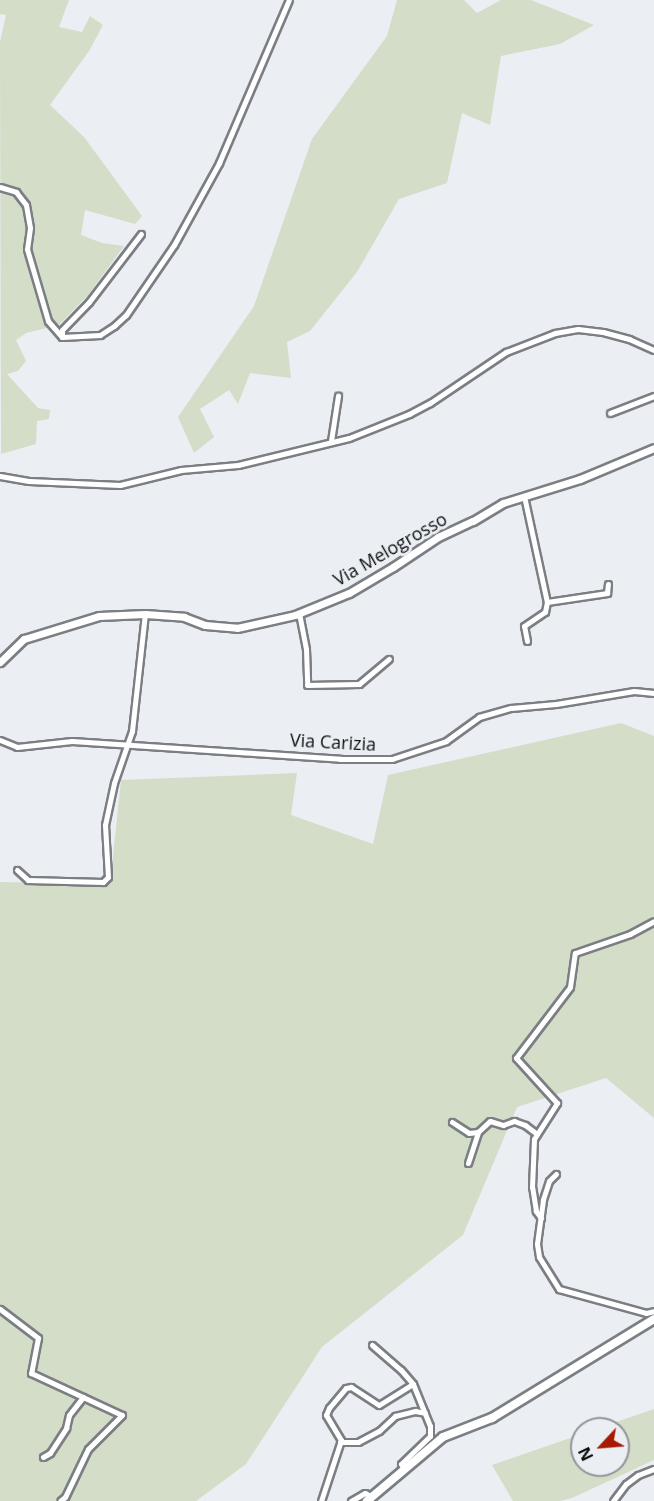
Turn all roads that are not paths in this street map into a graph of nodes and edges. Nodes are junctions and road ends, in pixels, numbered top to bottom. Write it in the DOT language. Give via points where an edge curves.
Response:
graph roads {
  1 [pos="289,0"];
  2 [pos="0,187"];
  3 [pos="141,234"];
  4 [pos="62,337"];
  5 [pos="654,350"];
  6 [pos="338,396"];
  7 [pos="654,396"];
  8 [pos="610,413"];
  9 [pos="331,441"];
  10 [pos="654,448"];
  11 [pos="0,476"];
  12 [pos="524,496"];
  13 [pos="608,584"];
  14 [pos="547,602"];
  15 [pos="298,613"];
  16 [pos="145,614"];
  17 [pos="527,641"];
  18 [pos="389,659"];
  19 [pos="0,663"];
  20 [pos="654,693"];
  21 [pos="0,740"];
  22 [pos="129,745"];
  23 [pos="17,870"];
  24 [pos="654,921"];
  25 [pos="452,1122"];
  26 [pos="478,1132"];
  27 [pos="537,1134"];
  28 [pos="468,1164"];
  29 [pos="556,1174"];
  30 [pos="541,1218"];
  31 [pos="0,1310"];
  32 [pos="654,1311"];
  33 [pos="654,1319"];
  34 [pos="372,1345"];
  35 [pos="413,1384"];
  36 [pos="83,1397"];
  37 [pos="425,1413"];
  38 [pos="340,1442"];
  39 [pos="43,1457"];
  40 [pos="404,1468"];
  41 [pos="654,1470"];
  42 [pos="370,1499"];
  43 [pos="60,1501"];
  44 [pos="321,1501"];
  45 [pos="351,1501"];
  46 [pos="613,1501"];
  1 -- 4 [label="street" via="219,163 174,245 126,315 114,326 100,335"];
  2 -- 4 [label="street" via="16,192 26,206 30,228 27,249 48,321"];
  3 -- 4 [label="street" via="89,302 62,330"];
  5 -- 9 [label="street" via="603,332 578,329 555,333 506,352 409,414 349,438"];
  6 -- 9 [label="street"];
  7 -- 8 [label="street"];
  9 -- 11 [label="street" via="238,465 181,470 120,485"];
  10 -- 12 [label="street, Via Melogrosso" via="580,479"];
  12 -- 14 [label="street"];
  12 -- 15 [label="street, Via Melogrosso" via="438,537 349,593"];
  13 -- 14 [label="street" via="607,593"];
  14 -- 17 [label="street" via="545,612 524,626"];
  15 -- 16 [label="street, Via Melogrosso" via="237,628"];
  15 -- 18 [label="street" via="308,685 359,684"];
  16 -- 19 [label="street, Via Melogrosso" via="99,616 24,639"];
  16 -- 22 [label="street"];
  20 -- 22 [label="street, Via Carizia" via="634,691 511,708 479,717 446,741 392,759"];
  21 -- 22 [label="street, Via Carizia" via="17,747 72,741"];
  22 -- 23 [label="street" via="114,783 105,825 108,877 103,882 28,880"];
  24 -- 27 [label="street" via="630,934 575,953 570,987 516,1058 557,1103"];
  25 -- 26 [label="street" via="469,1133"];
  26 -- 27 [label="street" via="490,1121 503,1125 514,1121"];
  26 -- 28 [label="street"];
  27 -- 30 [label="street" via="531,1164 532,1186"];
  29 -- 30 [label="street" via="549,1181"];
  30 -- 32 [label="street" via="539,1257 559,1289 646,1313"];
  31 -- 36 [label="street" via="38,1338 31,1373"];
  33 -- 40 [label="main road" via="492,1418 443,1437"];
  34 -- 35 [label="street"];
  35 -- 37 [label="street"];
  35 -- 38 [label="street" via="379,1405 351,1387 346,1388 326,1415"];
  36 -- 39 [label="street" via="50,1453"];
  36 -- 43 [label="street" via="122,1415 88,1449"];
  37 -- 38 [label="street" via="395,1416 379,1431 358,1442"];
  37 -- 40 [label="street" via="430,1436 401,1464"];
  38 -- 44 [label="street"];
  40 -- 42 [label="main road"];
  41 -- 46 [label="street" via="626,1484"];
  42 -- 45 [label="street" via="365,1493"];
}
